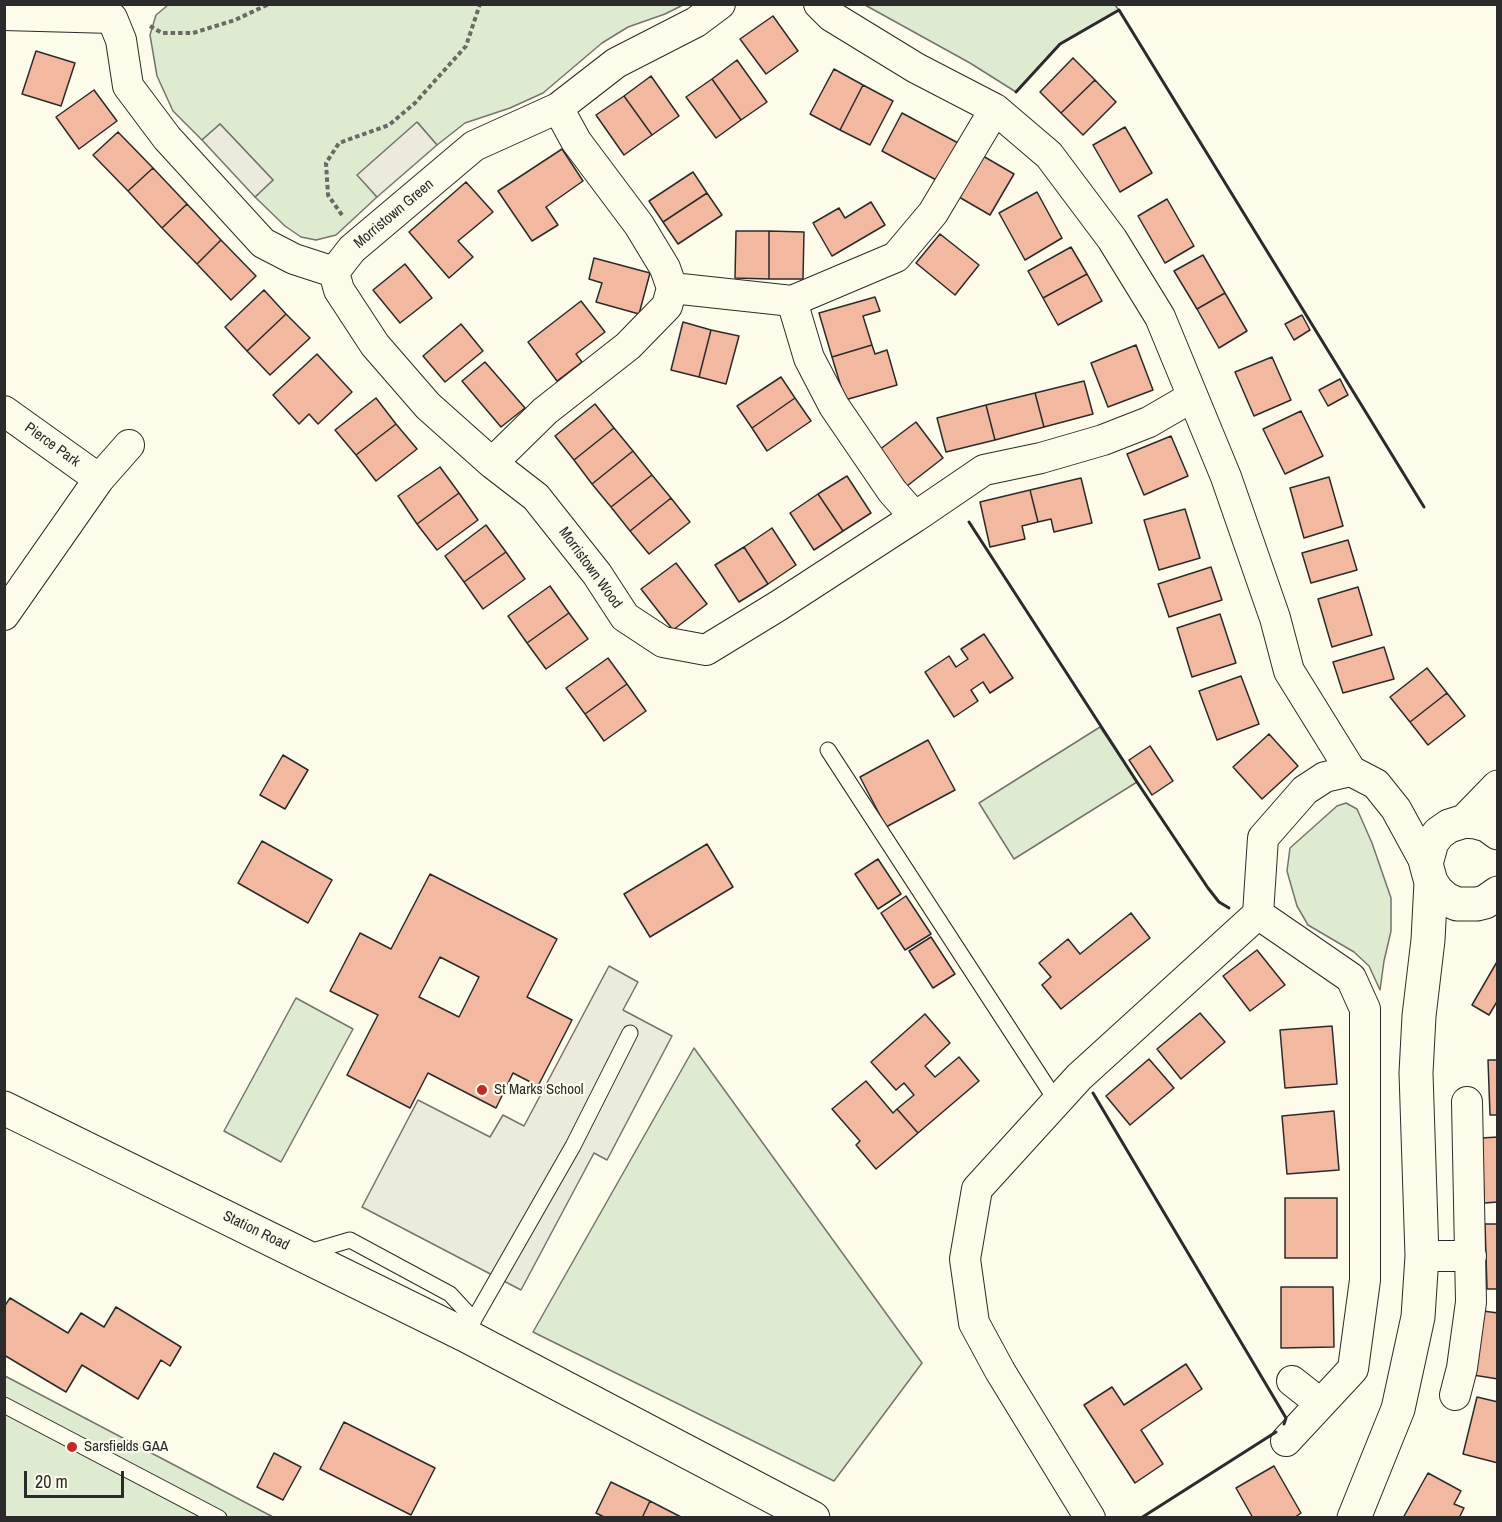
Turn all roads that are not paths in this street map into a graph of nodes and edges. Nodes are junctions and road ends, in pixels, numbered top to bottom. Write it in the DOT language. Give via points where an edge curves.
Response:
graph roads {
  1 [pos="720,4"];
  2 [pos="819,4"];
  3 [pos="122,11"];
  4 [pos="4,15"];
  5 [pos="558,108"];
  6 [pos="995,109"];
  7 [pos="334,272"];
  8 [pos="672,288"];
  9 [pos="792,301"];
  10 [pos="1192,398"];
  11 [pos="4,411"];
  12 [pos="129,445"];
  13 [pos="492,463"];
  14 [pos="99,479"];
  15 [pos="915,517"];
  16 [pos="4,615"];
  17 [pos="828,750"];
  18 [pos="1350,771"];
  19 [pos="1497,787"];
  20 [pos="1396,809"];
  21 [pos="1457,824"];
  22 [pos="1497,833"];
  23 [pos="1429,873"];
  24 [pos="1487,901"];
  25 [pos="1258,914"];
  26 [pos="1428,940"];
  27 [pos="630,1033"];
  28 [pos="1057,1102"];
  29 [pos="1467,1102"];
  30 [pos="4,1108"];
  31 [pos="1422,1256"];
  32 [pos="1471,1256"];
  33 [pos="470,1328"];
  34 [pos="1292,1381"];
  35 [pos="1455,1395"];
  36 [pos="1320,1403"];
  37 [pos="4,1405"];
  38 [pos="1286,1441"];
  39 [pos="219,1518"];
  40 [pos="813,1518"];
  41 [pos="1090,1518"];
  42 [pos="1354,1518"];
  1 -- 5 [label="street, Morristown Green" via="696,22 616,63"];
  2 -- 6 [label="street" via="831,16 916,68"];
  3 -- 4 [label="street"];
  3 -- 7 [label="street" via="121,40 128,87 181,154 263,243 294,259"];
  5 -- 7 [label="street, Morristown Green" via="474,146 352,249"];
  5 -- 8 [label="street" via="576,141 639,225 665,268"];
  6 -- 9 [label="street" via="933,213 896,257"];
  6 -- 10 [label="street" via="1050,155 1112,239 1160,316"];
  7 -- 13 [label="street, Morristown Wood" via="339,290 375,345 428,406"];
  8 -- 9 [label="street"];
  8 -- 13 [label="street" via="667,306 628,346 545,411"];
  9 -- 15 [label="street" via="809,358 834,406 892,491"];
  10 -- 15 [label="street, Morristown Wood" via="1149,422 1103,440 984,470"];
  10 -- 18 [label="street" via="1230,488 1289,671"];
  11 -- 14 [label="street, Pierce Park"];
  12 -- 14 [label="street"];
  13 -- 15 [label="street, Morristown Wood" via="536,497 597,574 625,617 663,642 706,650"];
  14 -- 16 [label="street"];
  17 -- 28 [label="lane"];
  18 -- 20 [label="street" via="1376,784"];
  18 -- 25 [label="street" via="1325,777 1305,790 1263,837"];
  19 -- 21 [label="main road"];
  20 -- 21 [label="street"];
  20 -- 23 [label="street"];
  21 -- 22 [label="main road" via="1487,825"];
  21 -- 23 [label="main road" via="1439,833 1432,842"];
  23 -- 24 [label="main road" via="1437,891 1446,899 1457,904"];
  23 -- 26 [label="main road"];
  24 -- 26 [label="main road"];
  25 -- 28 [label="street" via="1079,1077"];
  25 -- 36 [label="street" via="1351,978 1365,1009 1365,1280 1353,1369"];
  26 -- 31 [label="main road" via="1416,1073"];
  27 -- 33 [label="lane" via="573,1146"];
  28 -- 41 [label="street" via="978,1189 965,1259 974,1323"];
  29 -- 32 [label="street"];
  30 -- 33 [label="main road, Station Road" via="302,1254"];
  31 -- 32 [label="street"];
  31 -- 42 [label="main road" via="1418,1317 1398,1409"];
  32 -- 35 [label="street" via="1471,1302"];
  33 -- 40 [label="main road, Station Road" via="506,1358"];
  34 -- 36 [label="street"];
  36 -- 38 [label="street"];
  37 -- 39 [label="lane"];
}
